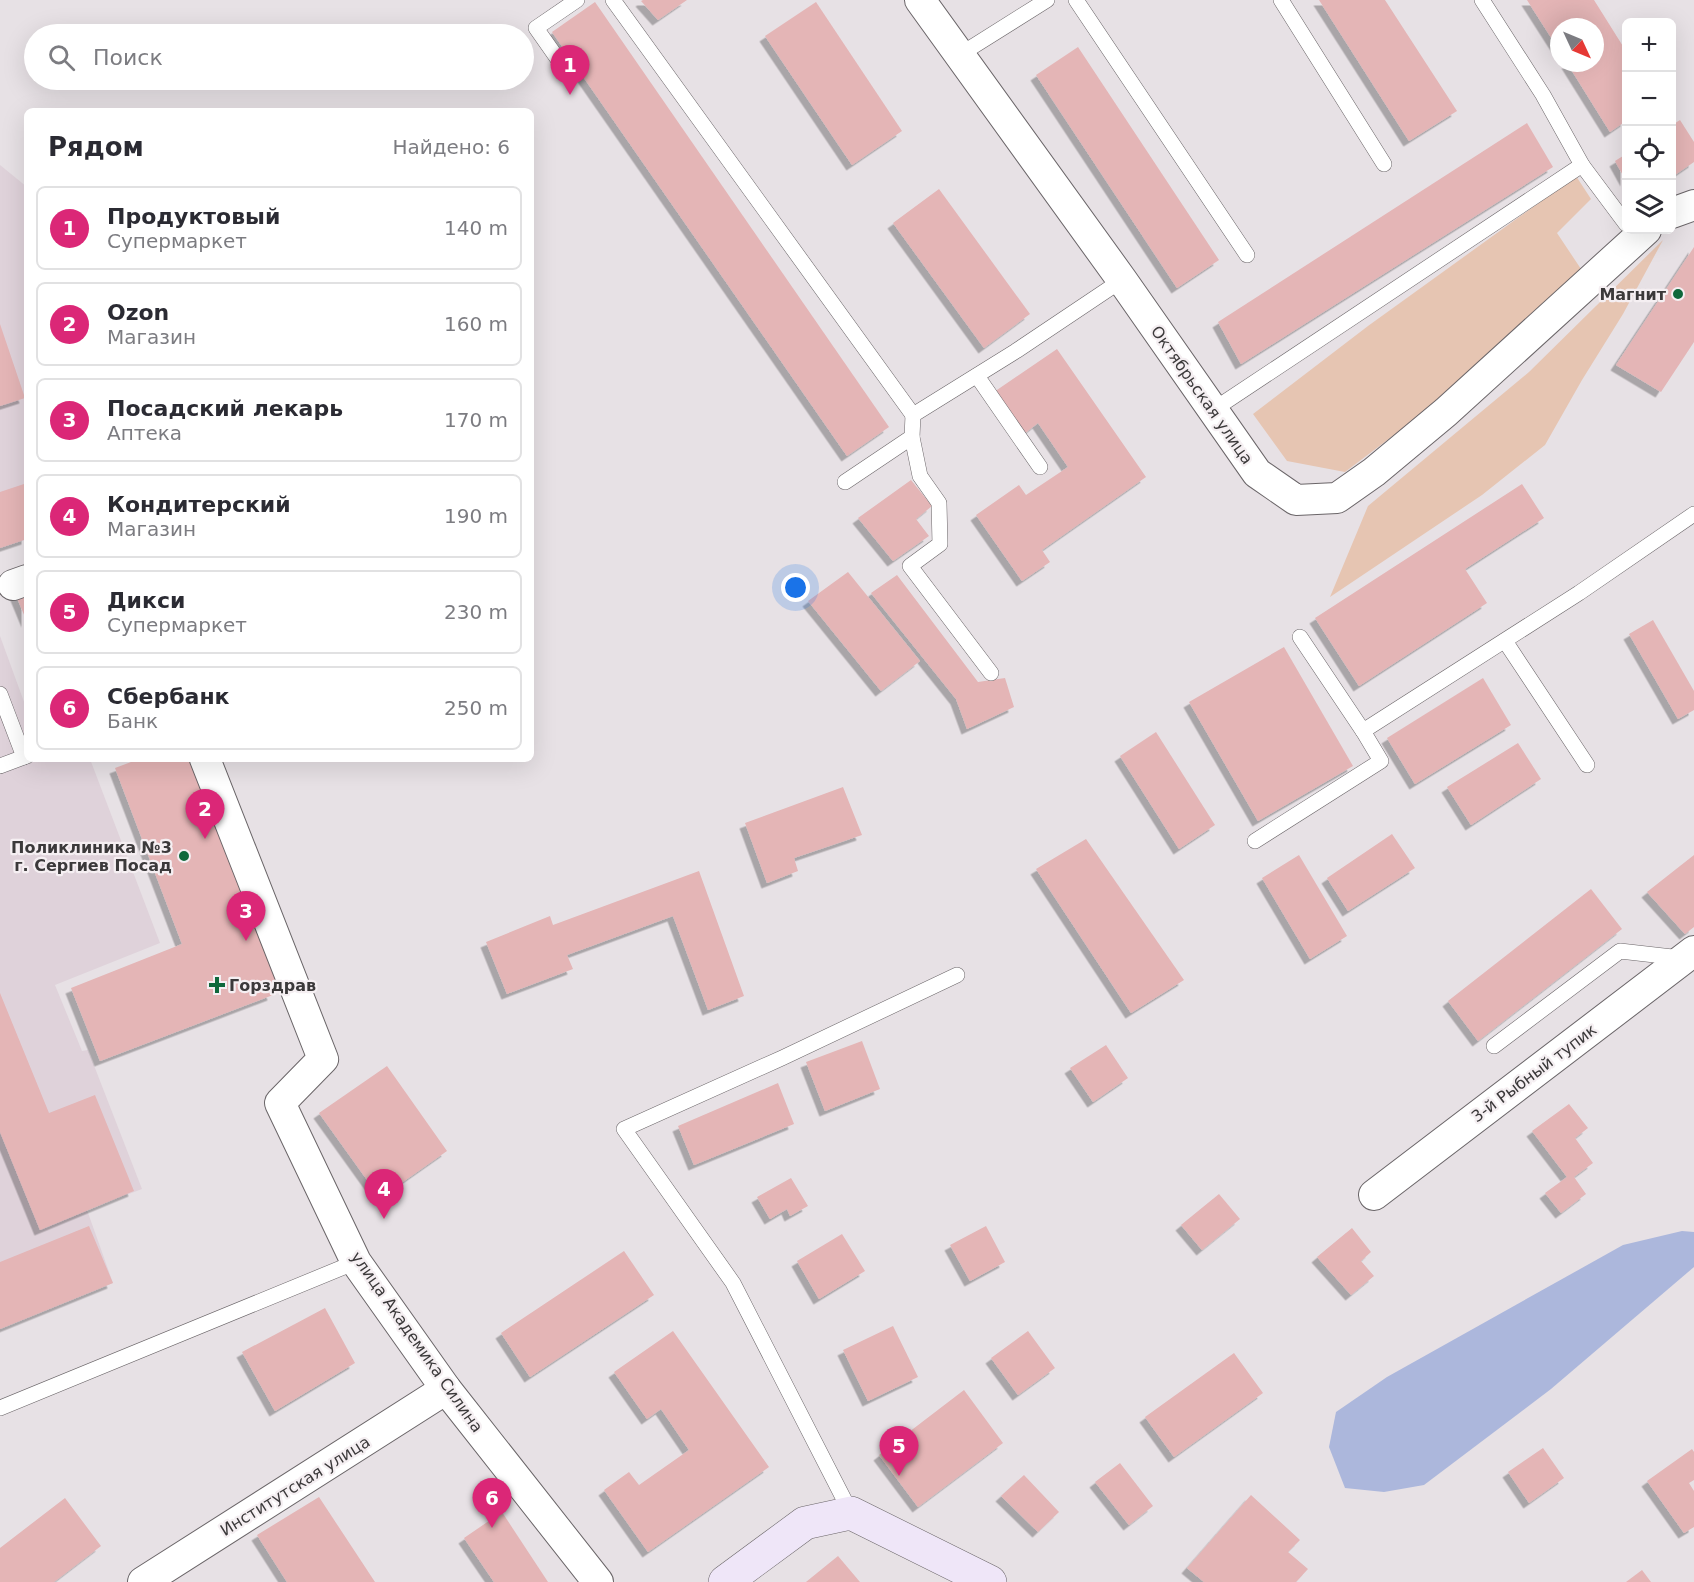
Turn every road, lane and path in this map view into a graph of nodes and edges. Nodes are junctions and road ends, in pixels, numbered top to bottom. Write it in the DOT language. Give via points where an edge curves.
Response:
graph roads {
  1 [pos="578,0"];
  2 [pos="613,0"];
  3 [pos="920,0"];
  4 [pos="1047,0"];
  5 [pos="1076,0"];
  6 [pos="1281,0"];
  7 [pos="1482,0"];
  8 [pos="961,54"];
  9 [pos="569,75"];
  10 [pos="1384,164"];
  11 [pos="1582,165"];
  12 [pos="1694,205"];
  13 [pos="1676,211"];
  14 [pos="1622,214"];
  15 [pos="1631,234"];
  16 [pos="1247,255"];
  17 [pos="1122,280"];
  18 [pos="976,376"];
  19 [pos="1213,410"];
  20 [pos="913,415"];
  21 [pos="912,437"];
  22 [pos="1040,467"];
  23 [pos="845,482"];
  24 [pos="1694,514"];
  25 [pos="1300,637"];
  26 [pos="1505,641"];
  27 [pos="992,673"];
  28 [pos="0,694"];
  29 [pos="1363,731"];
  30 [pos="24,754"];
  31 [pos="24,757"];
  32 [pos="206,762"];
  33 [pos="1587,765"];
  34 [pos="0,766"];
  35 [pos="1255,841"];
  36 [pos="1689,955"];
  37 [pos="957,975"];
  38 [pos="1494,1046"];
  39 [pos="1374,1195"];
  40 [pos="356,1262"];
  41 [pos="447,1389"];
  42 [pos="0,1408"];
  43 [pos="851,1513"];
  44 [pos="143,1582"];
  45 [pos="598,1582"];
  46 [pos="725,1582"];
  47 [pos="990,1582"];
  1 -- 9 [label="lane" via="537,28"];
  2 -- 20 [label="lane"];
  3 -- 8 [label="street, Октябрьская улица"];
  4 -- 8 [label="lane"];
  5 -- 16 [label="lane"];
  6 -- 10 [label="lane"];
  7 -- 11 [label="lane" via="1544,95"];
  8 -- 17 [label="street, Октябрьская улица"];
  11 -- 14 [label="lane"];
  11 -- 19 [label="lane"];
  12 -- 13 [label="street"];
  15 -- 19 [label="street, Октябрьская улица" via="1446,412 1337,498 1296,500 1257,473"];
  17 -- 18 [label="lane"];
  17 -- 19 [label="street, Октябрьская улица"];
  18 -- 20 [label="lane"];
  18 -- 22 [label="lane"];
  20 -- 21 [label="lane"];
  21 -- 23 [label="lane"];
  21 -- 27 [label="lane" via="920,476 939,503 940,544 910,566"];
  24 -- 26 [label="lane"];
  25 -- 29 [label="lane"];
  26 -- 29 [label="lane"];
  26 -- 33 [label="lane"];
  28 -- 30 [label="lane"];
  29 -- 35 [label="lane" via="1381,761"];
  31 -- 34 [label="lane"];
  32 -- 40 [label="street, улица Академика Силина" via="323,1059 280,1103"];
  36 -- 38 [label="lane" via="1620,951"];
  36 -- 39 [label="street, 3-й Рыбный тупик"];
  37 -- 43 [label="lane" via="624,1130 733,1284"];
  40 -- 41 [label="street, улица Академика Силина"];
  40 -- 42 [label="lane"];
  41 -- 44 [label="street, Институтская улица"];
  41 -- 45 [label="street, улица Академика Силина"];
  43 -- 46 [label="street" via="805,1523"];
  43 -- 47 [label="street"];
}
